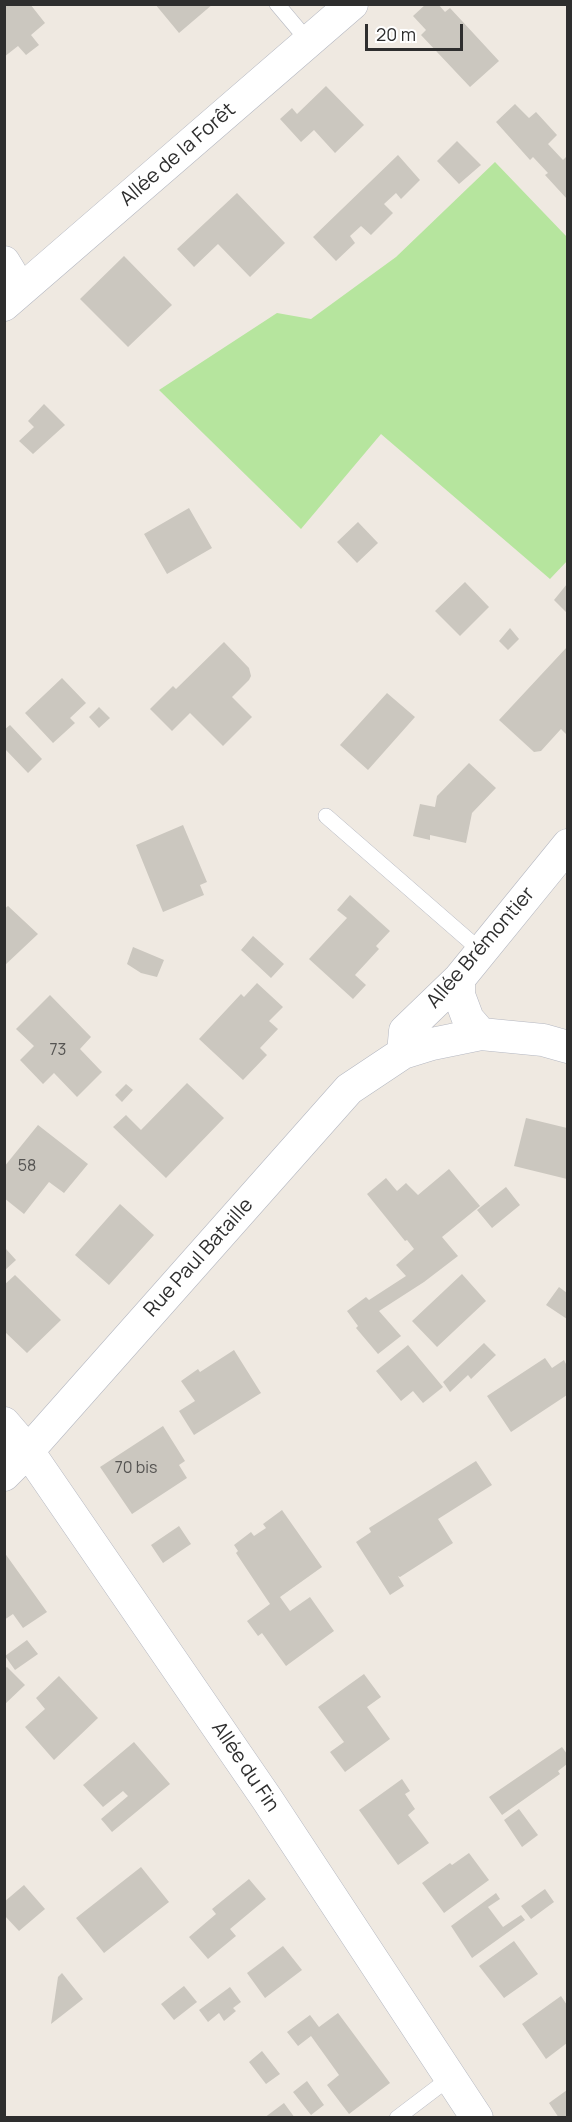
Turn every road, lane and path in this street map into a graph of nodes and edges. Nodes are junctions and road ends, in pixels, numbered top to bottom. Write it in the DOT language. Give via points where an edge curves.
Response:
graph roads {
  1 [pos="277,4"];
  2 [pos="352,4"];
  3 [pos="309,42"];
  4 [pos="4,262"];
  5 [pos="13,297"];
  6 [pos="326,816"];
  7 [pos="567,845"];
  8 [pos="481,951"];
  9 [pos="459,979"];
  10 [pos="482,1034"];
  11 [pos="567,1047"];
  12 [pos="403,1053"];
  13 [pos="4,1423"];
  14 [pos="28,1451"];
  15 [pos="4,1475"];
  16 [pos="451,2077"];
  17 [pos="396,2118"];
  18 [pos="477,2118"];
  1 -- 3 [label="lane"];
  2 -- 3 [label="street, Allée de la Forêt"];
  3 -- 5 [label="street, Allée de la Forêt"];
  4 -- 5 [label="street"];
  6 -- 8 [label="lane"];
  7 -- 8 [label="street, Allée Brémontier"];
  8 -- 9 [label="street, Allée Brémontier"];
  9 -- 10 [label="street" via="459,995 468,1019"];
  9 -- 12 [label="street, Allée Brémontier" via="405,1031"];
  10 -- 11 [label="street, Rue Paul Bataille" via="543,1040"];
  10 -- 12 [label="street, Rue Paul Bataille"];
  12 -- 14 [label="street, Rue Paul Bataille" via="350,1089"];
  13 -- 14 [label="street, Allée du Fin"];
  14 -- 15 [label="street, Rue Paul Bataille"];
  14 -- 16 [label="street, Allée du Fin" via="267,1799"];
  16 -- 17 [label="lane"];
  16 -- 18 [label="street, Allée du Fin"];
}
